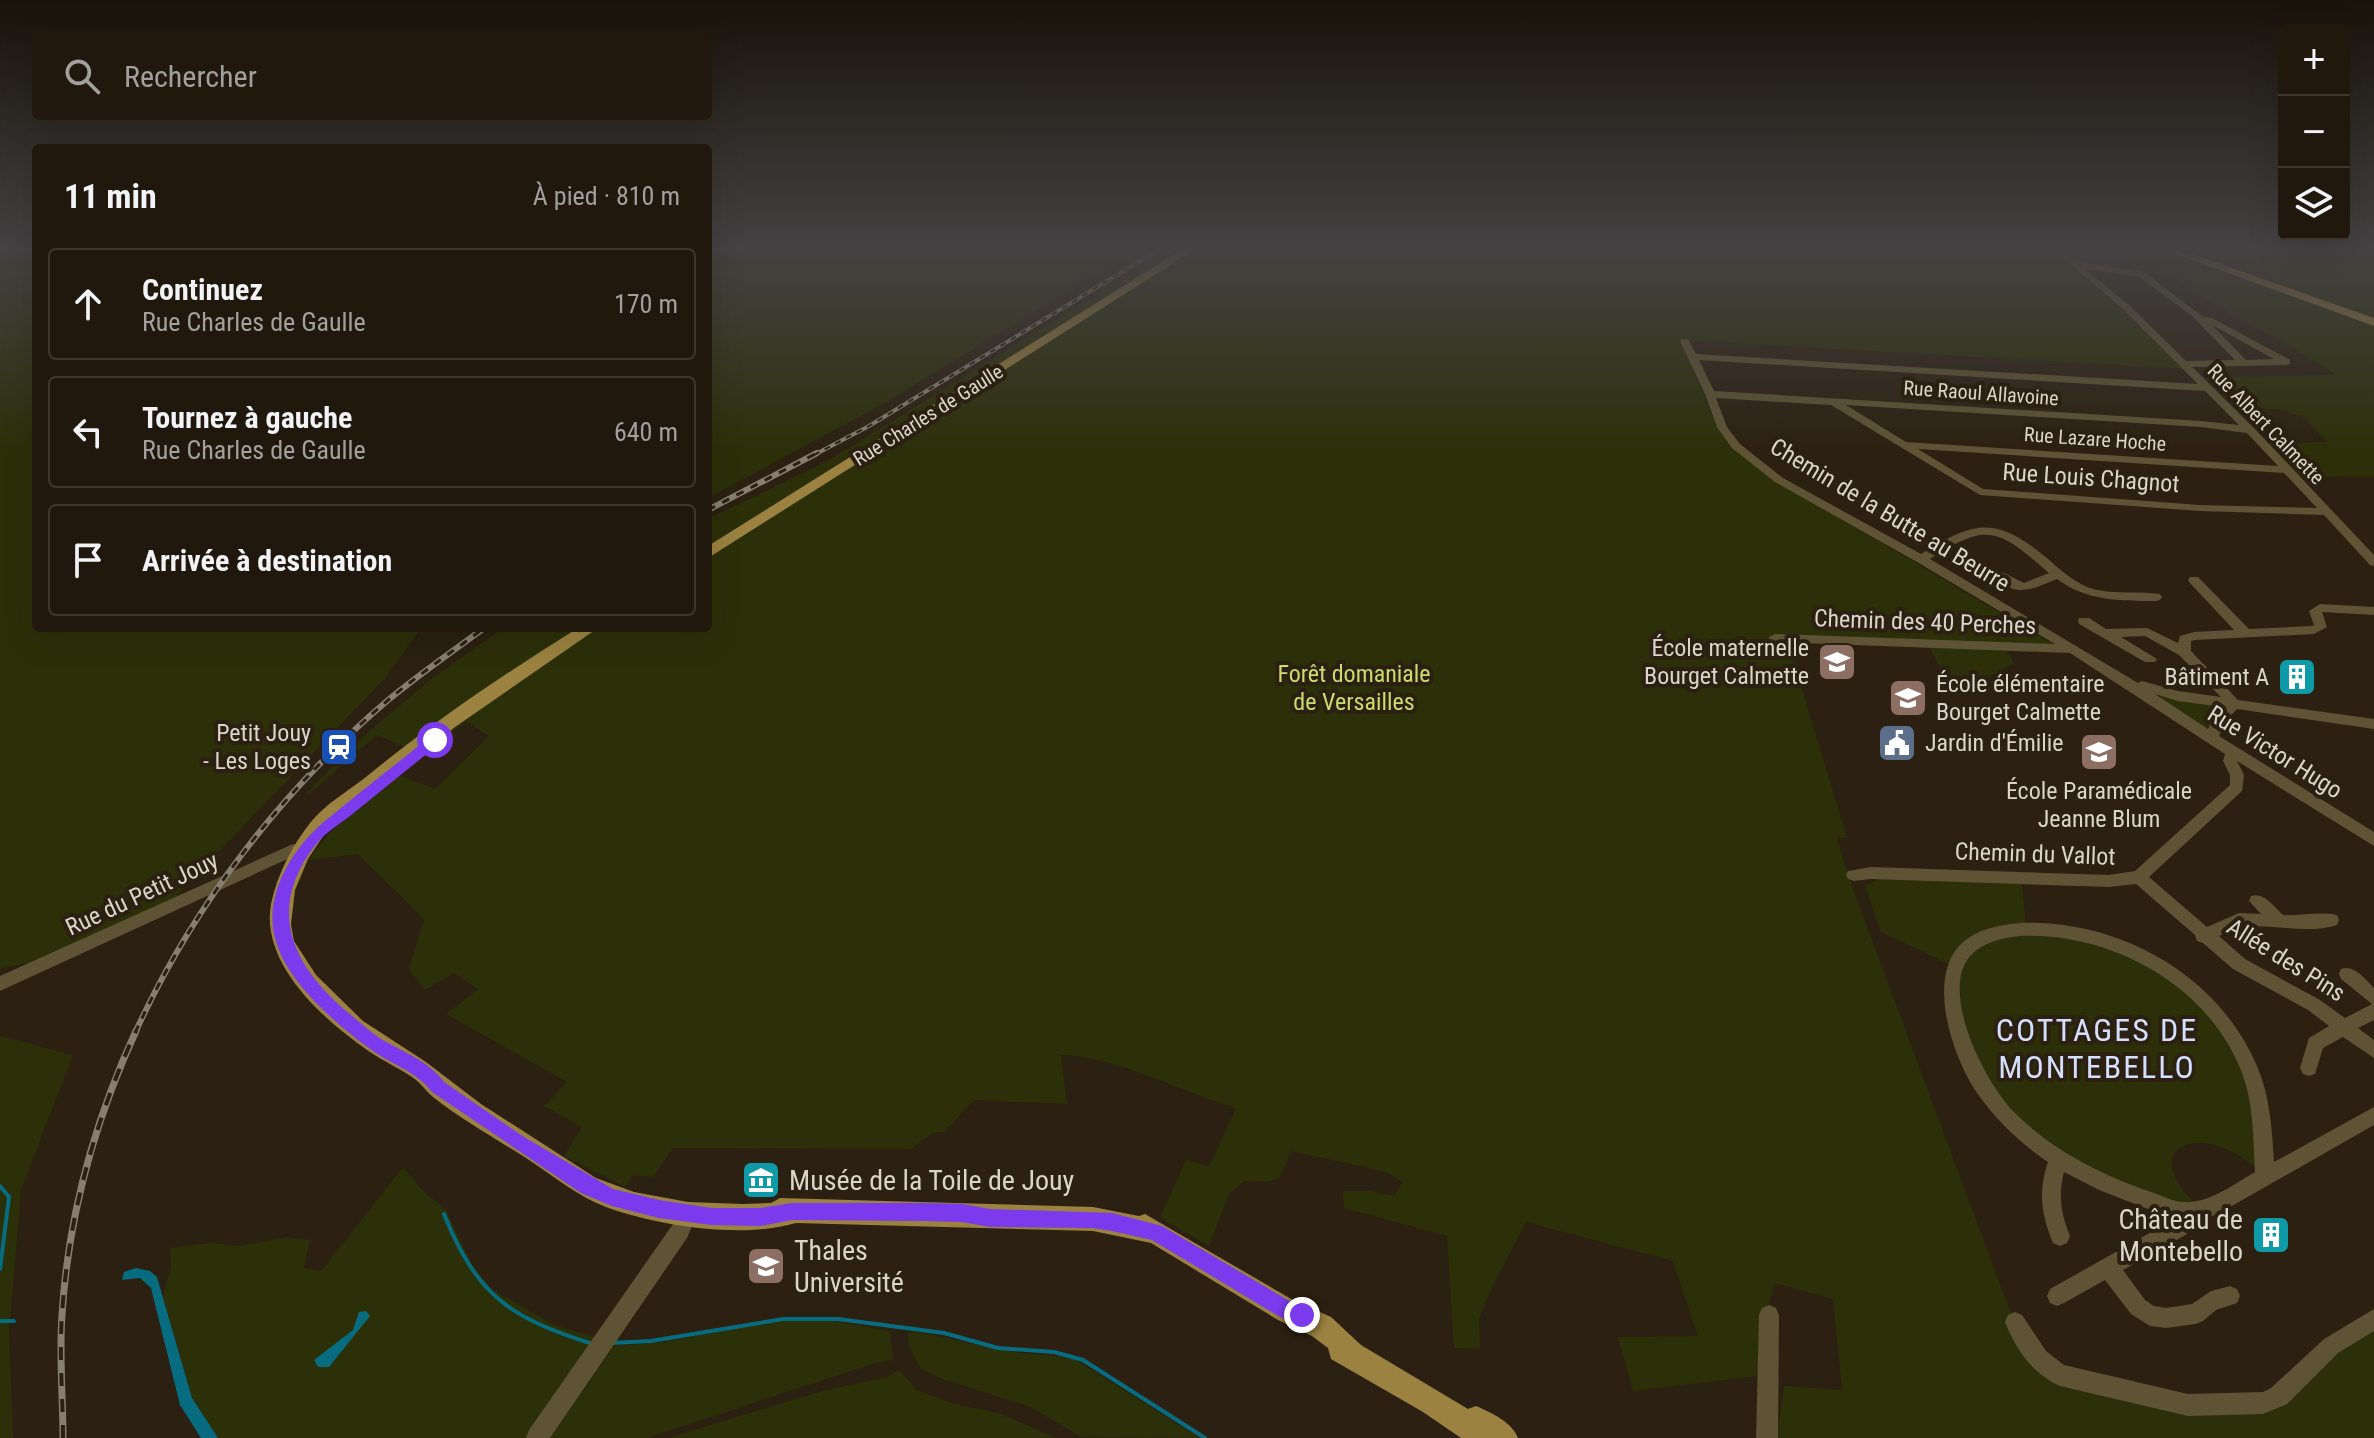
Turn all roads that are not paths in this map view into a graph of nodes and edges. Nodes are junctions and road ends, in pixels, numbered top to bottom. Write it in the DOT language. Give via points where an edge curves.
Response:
graph roads {
  1 [pos="1082,317"];
  2 [pos="2136,317"];
  3 [pos="2196,317"];
  4 [pos="2198,319"];
  5 [pos="1685,341"];
  6 [pos="1694,357"];
  7 [pos="2244,363"];
  8 [pos="2182,364"];
  9 [pos="2207,388"];
  10 [pos="1710,394"];
  11 [pos="1832,401"];
  12 [pos="2250,430"];
  13 [pos="1902,445"];
  14 [pos="2286,470"];
  15 [pos="2326,512"];
  16 [pos="712,550"];
  17 [pos="1921,559"];
  18 [pos="2374,562"];
  19 [pos="1996,574"];
  20 [pos="2057,574"];
  21 [pos="2194,580"];
  22 [pos="2156,597"];
  23 [pos="2374,611"];
  24 [pos="2084,621"];
  25 [pos="584,632"];
  26 [pos="2104,633"];
  27 [pos="2245,633"];
  28 [pos="1775,638"];
  29 [pos="2184,645"];
  30 [pos="2075,649"];
  31 [pos="2150,659"];
  32 [pos="2155,696"];
  33 [pos="2233,705"];
  34 [pos="2374,724"];
  35 [pos="2211,738"];
  36 [pos="2233,752"];
  37 [pos="2374,840"];
  38 [pos="308,844"];
  39 [pos="1854,875"];
  40 [pos="2139,877"];
  41 [pos="2257,901"];
  42 [pos="2331,920"];
  43 [pos="2278,921"];
  44 [pos="2203,936"];
  45 [pos="2347,974"];
  46 [pos="0,984"];
  47 [pos="2374,998"];
  48 [pos="2374,1011"];
  49 [pos="2344,1025"];
  50 [pos="2374,1050"];
  51 [pos="2309,1068"];
  52 [pos="2374,1115"];
  53 [pos="2058,1160"];
  54 [pos="2265,1178"];
  55 [pos="688,1212"];
  56 [pos="2182,1212"];
  57 [pos="2060,1236"];
  58 [pos="2109,1268"];
  59 [pos="2057,1296"];
  60 [pos="2230,1296"];
  61 [pos="1769,1315"];
  62 [pos="2374,1319"];
  63 [pos="2015,1322"];
  64 [pos="1433,1402"];
  65 [pos="537,1438"];
  66 [pos="1485,1438"];
  67 [pos="1504,1438"];
  68 [pos="1767,1438"];
  1 -- 16 [label="main road, Rue Charles de Gaulle"];
  2 -- 8 [label="street, Rue Albert Calmette"];
  3 -- 4 [label="street"];
  4 -- 7 [label="street"];
  4 -- 7 [label="street" via="2286,362"];
  5 -- 6 [label="street, Chemin de la Butte au Beurre"];
  6 -- 9 [label="street"];
  6 -- 10 [label="street, Chemin de la Butte au Beurre"];
  7 -- 8 [label="street"];
  8 -- 9 [label="street, Rue Albert Calmette"];
  9 -- 12 [label="street, Rue Albert Calmette"];
  10 -- 11 [label="street, Rue Raoul Allavoine"];
  10 -- 17 [label="street, Chemin de la Butte au Beurre" via="1722,427 1761,466"];
  11 -- 12 [label="street, Rue Raoul Allavoine"];
  11 -- 13 [label="street, Rue Louis Chagnot"];
  12 -- 14 [label="street, Rue Albert Calmette"];
  13 -- 14 [label="street, Rue Lazare Hoche"];
  13 -- 15 [label="street, Rue Louis Chagnot" via="1980,492"];
  14 -- 15 [label="street, Rue Albert Calmette"];
  15 -- 18 [label="street, Rue Albert Calmette"];
  17 -- 20 [label="street" via="1962,534 1993,531 2016,540"];
  17 -- 30 [label="street, Chemin de la Butte au Beurre"];
  19 -- 20 [label="street" via="2023,588"];
  20 -- 22 [label="street" via="2099,593"];
  21 -- 27 [label="street"];
  23 -- 27 [label="street" via="2320,608 2315,611 2321,627 2314,630"];
  24 -- 26 [label="street"];
  25 -- 38 [label="main road" via="472,708"];
  26 -- 29 [label="street" via="2147,632"];
  26 -- 31 [label="street"];
  27 -- 29 [label="street"];
  28 -- 30 [label="street, Chemin des 40 Perches"];
  29 -- 33 [label="street"];
  30 -- 32 [label="street, Chemin de la Butte au Beurre"];
  32 -- 33 [label="street"];
  32 -- 35 [label="street, Rue Victor Hugo"];
  33 -- 34 [label="street"];
  33 -- 35 [label="street" via="2220,717"];
  35 -- 36 [label="street, Rue Victor Hugo"];
  36 -- 37 [label="street, Rue Victor Hugo"];
  36 -- 40 [label="street, Chemin du Vallot" via="2230,761 2237,787"];
  38 -- 46 [label="street, Rue du Petit Jouy"];
  38 -- 55 [label="main road" via="287,886 282,936 290,957 329,1005 482,1118 588,1187 637,1205"];
  39 -- 40 [label="street, Chemin du Vallot" via="2109,881"];
  40 -- 44 [label="street, Allée des Pins"];
  41 -- 43 [label="street"];
  42 -- 43 [label="street"];
  43 -- 44 [label="street" via="2239,920"];
  44 -- 49 [label="street, Allée des Pins" via="2239,964"];
  45 -- 47 [label="street"];
  48 -- 49 [label="street"];
  49 -- 50 [label="street, Allée des Pins"];
  49 -- 51 [label="street" via="2315,1043"];
  52 -- 54 [label="street"];
  53 -- 54 [label="street" via="1999,1107 1959,1031 1952,996 1955,970 1971,945 1995,935 2044,929 2094,937 2151,960 2196,992 2233,1040 2253,1078 2262,1116"];
  53 -- 56 [label="street" via="2126,1195"];
  53 -- 57 [label="street" via="2048,1194"];
  54 -- 56 [label="street" via="2209,1208"];
  55 -- 64 [label="main road" via="760,1217 792,1212 962,1213 1093,1219 1155,1232 1287,1311 1299,1325"];
  55 -- 65 [label="street"];
  56 -- 58 [label="street" via="2180,1227"];
  58 -- 59 [label="street"];
  58 -- 60 [label="street" via="2150,1316 2196,1314 2211,1301"];
  61 -- 68 [label="street"];
  62 -- 63 [label="street" via="2331,1346 2279,1396 2263,1403 2188,1405 2060,1375 2041,1364"];
  64 -- 66 [label="main road"];
  64 -- 67 [label="main road" via="1449,1405"];
}
